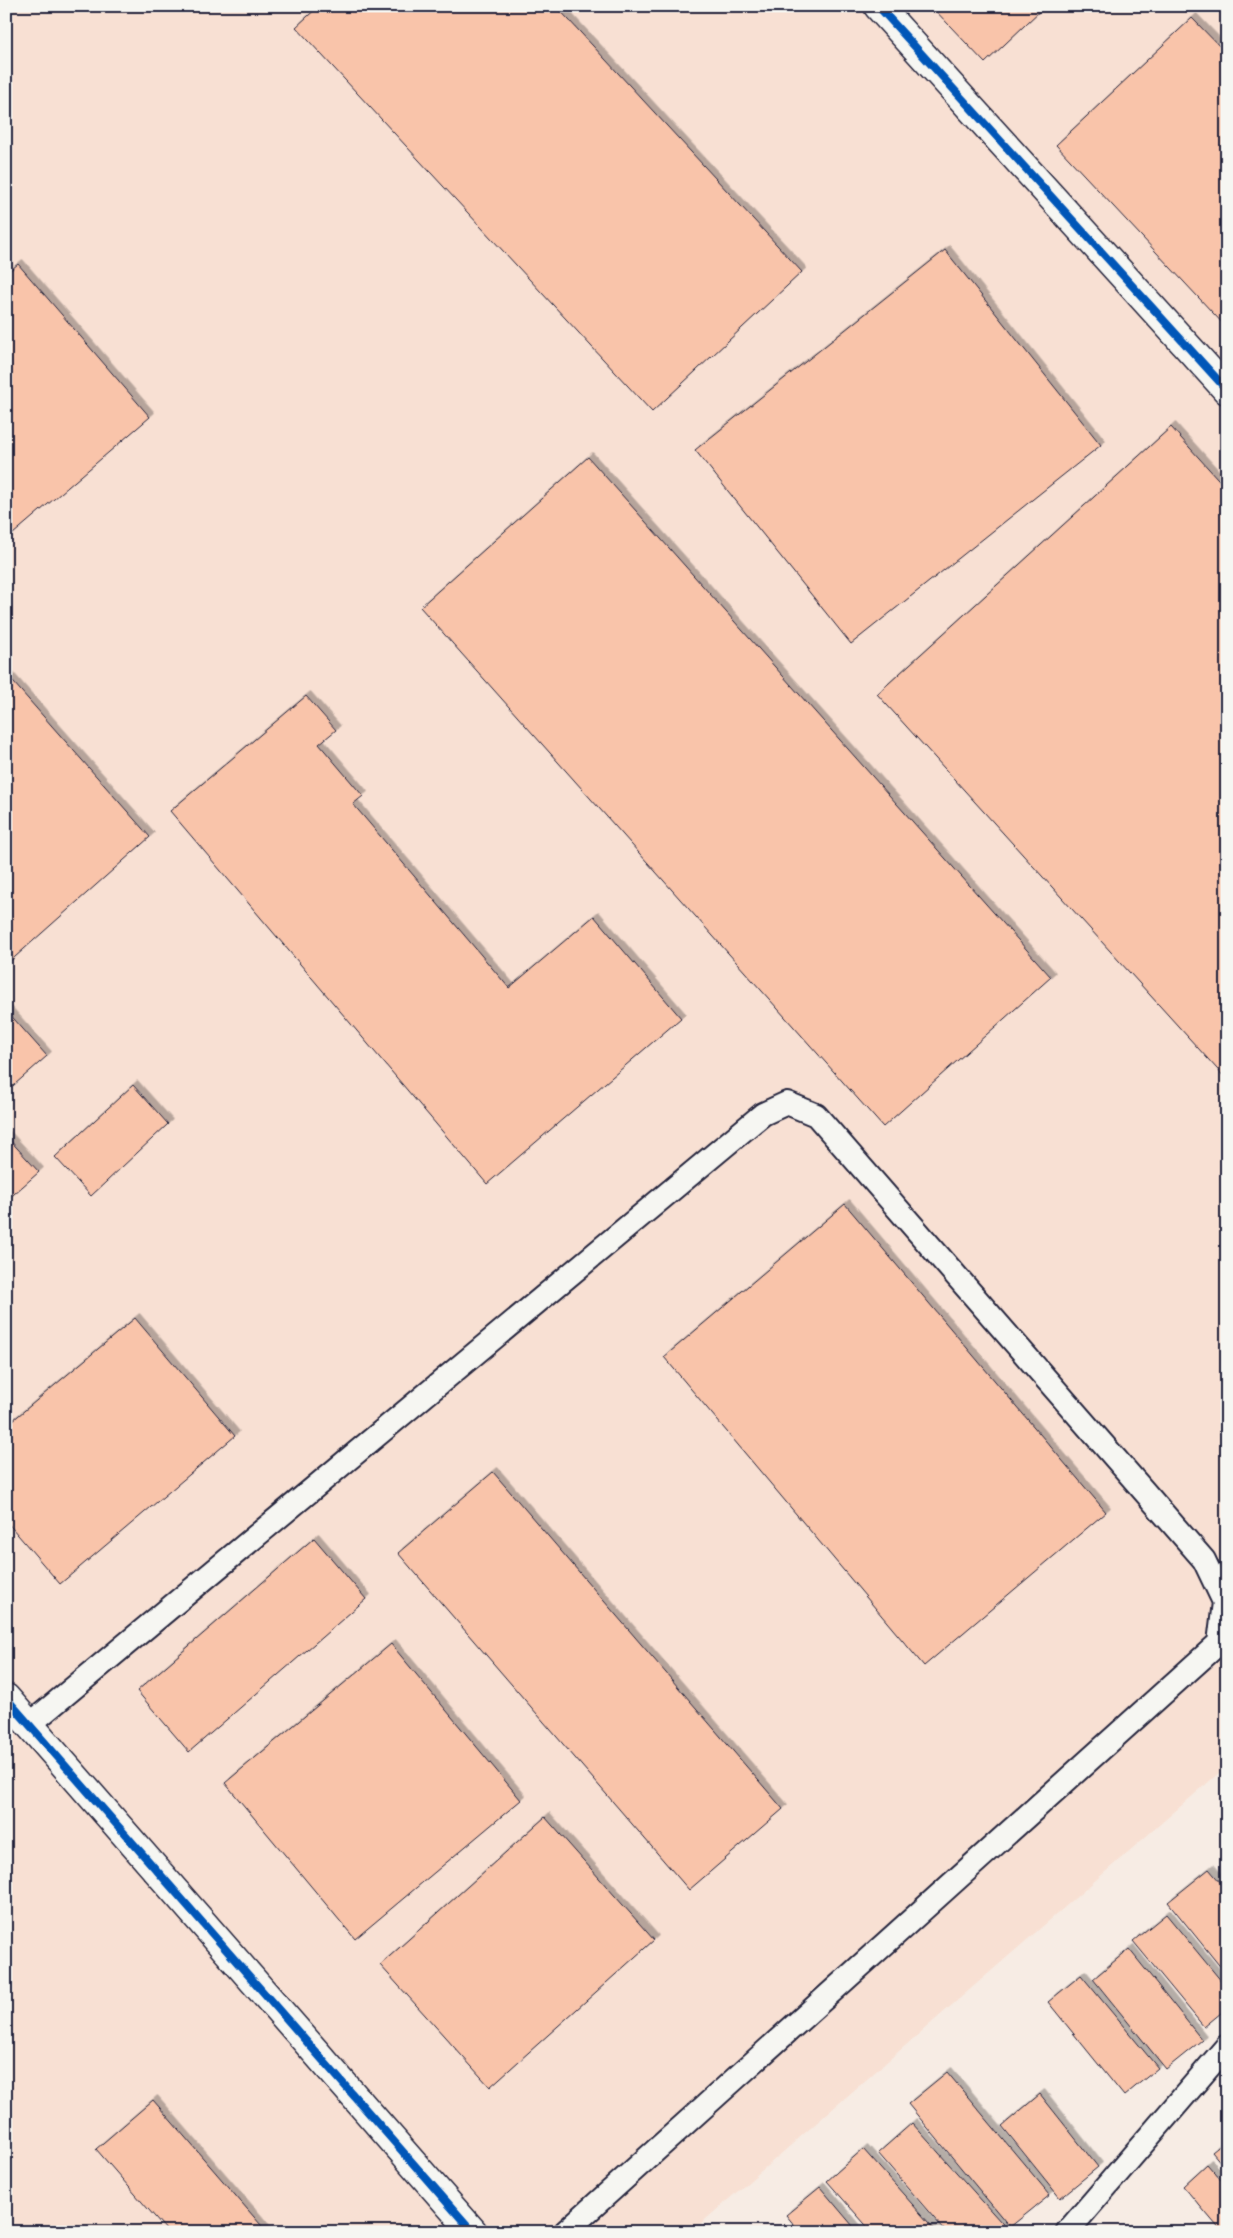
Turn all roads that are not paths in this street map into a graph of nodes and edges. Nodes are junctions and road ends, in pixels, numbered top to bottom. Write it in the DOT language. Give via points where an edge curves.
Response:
graph roads {
  1 [pos="878,6"];
  2 [pos="1227,390"];
  3 [pos="6,1698"];
  4 [pos="29,1725"];
  5 [pos="1227,2046"];
  6 [pos="473,2232"];
  7 [pos="565,2232"];
  8 [pos="1067,2232"];
  1 -- 2 [label="street"];
  3 -- 4 [label="street"];
  4 -- 6 [label="street"];
  4 -- 7 [label="lane" via="762,1114 788,1103 816,1115 1204,1560 1224,1602 1219,1643"];
  5 -- 8 [label="lane"];
}
